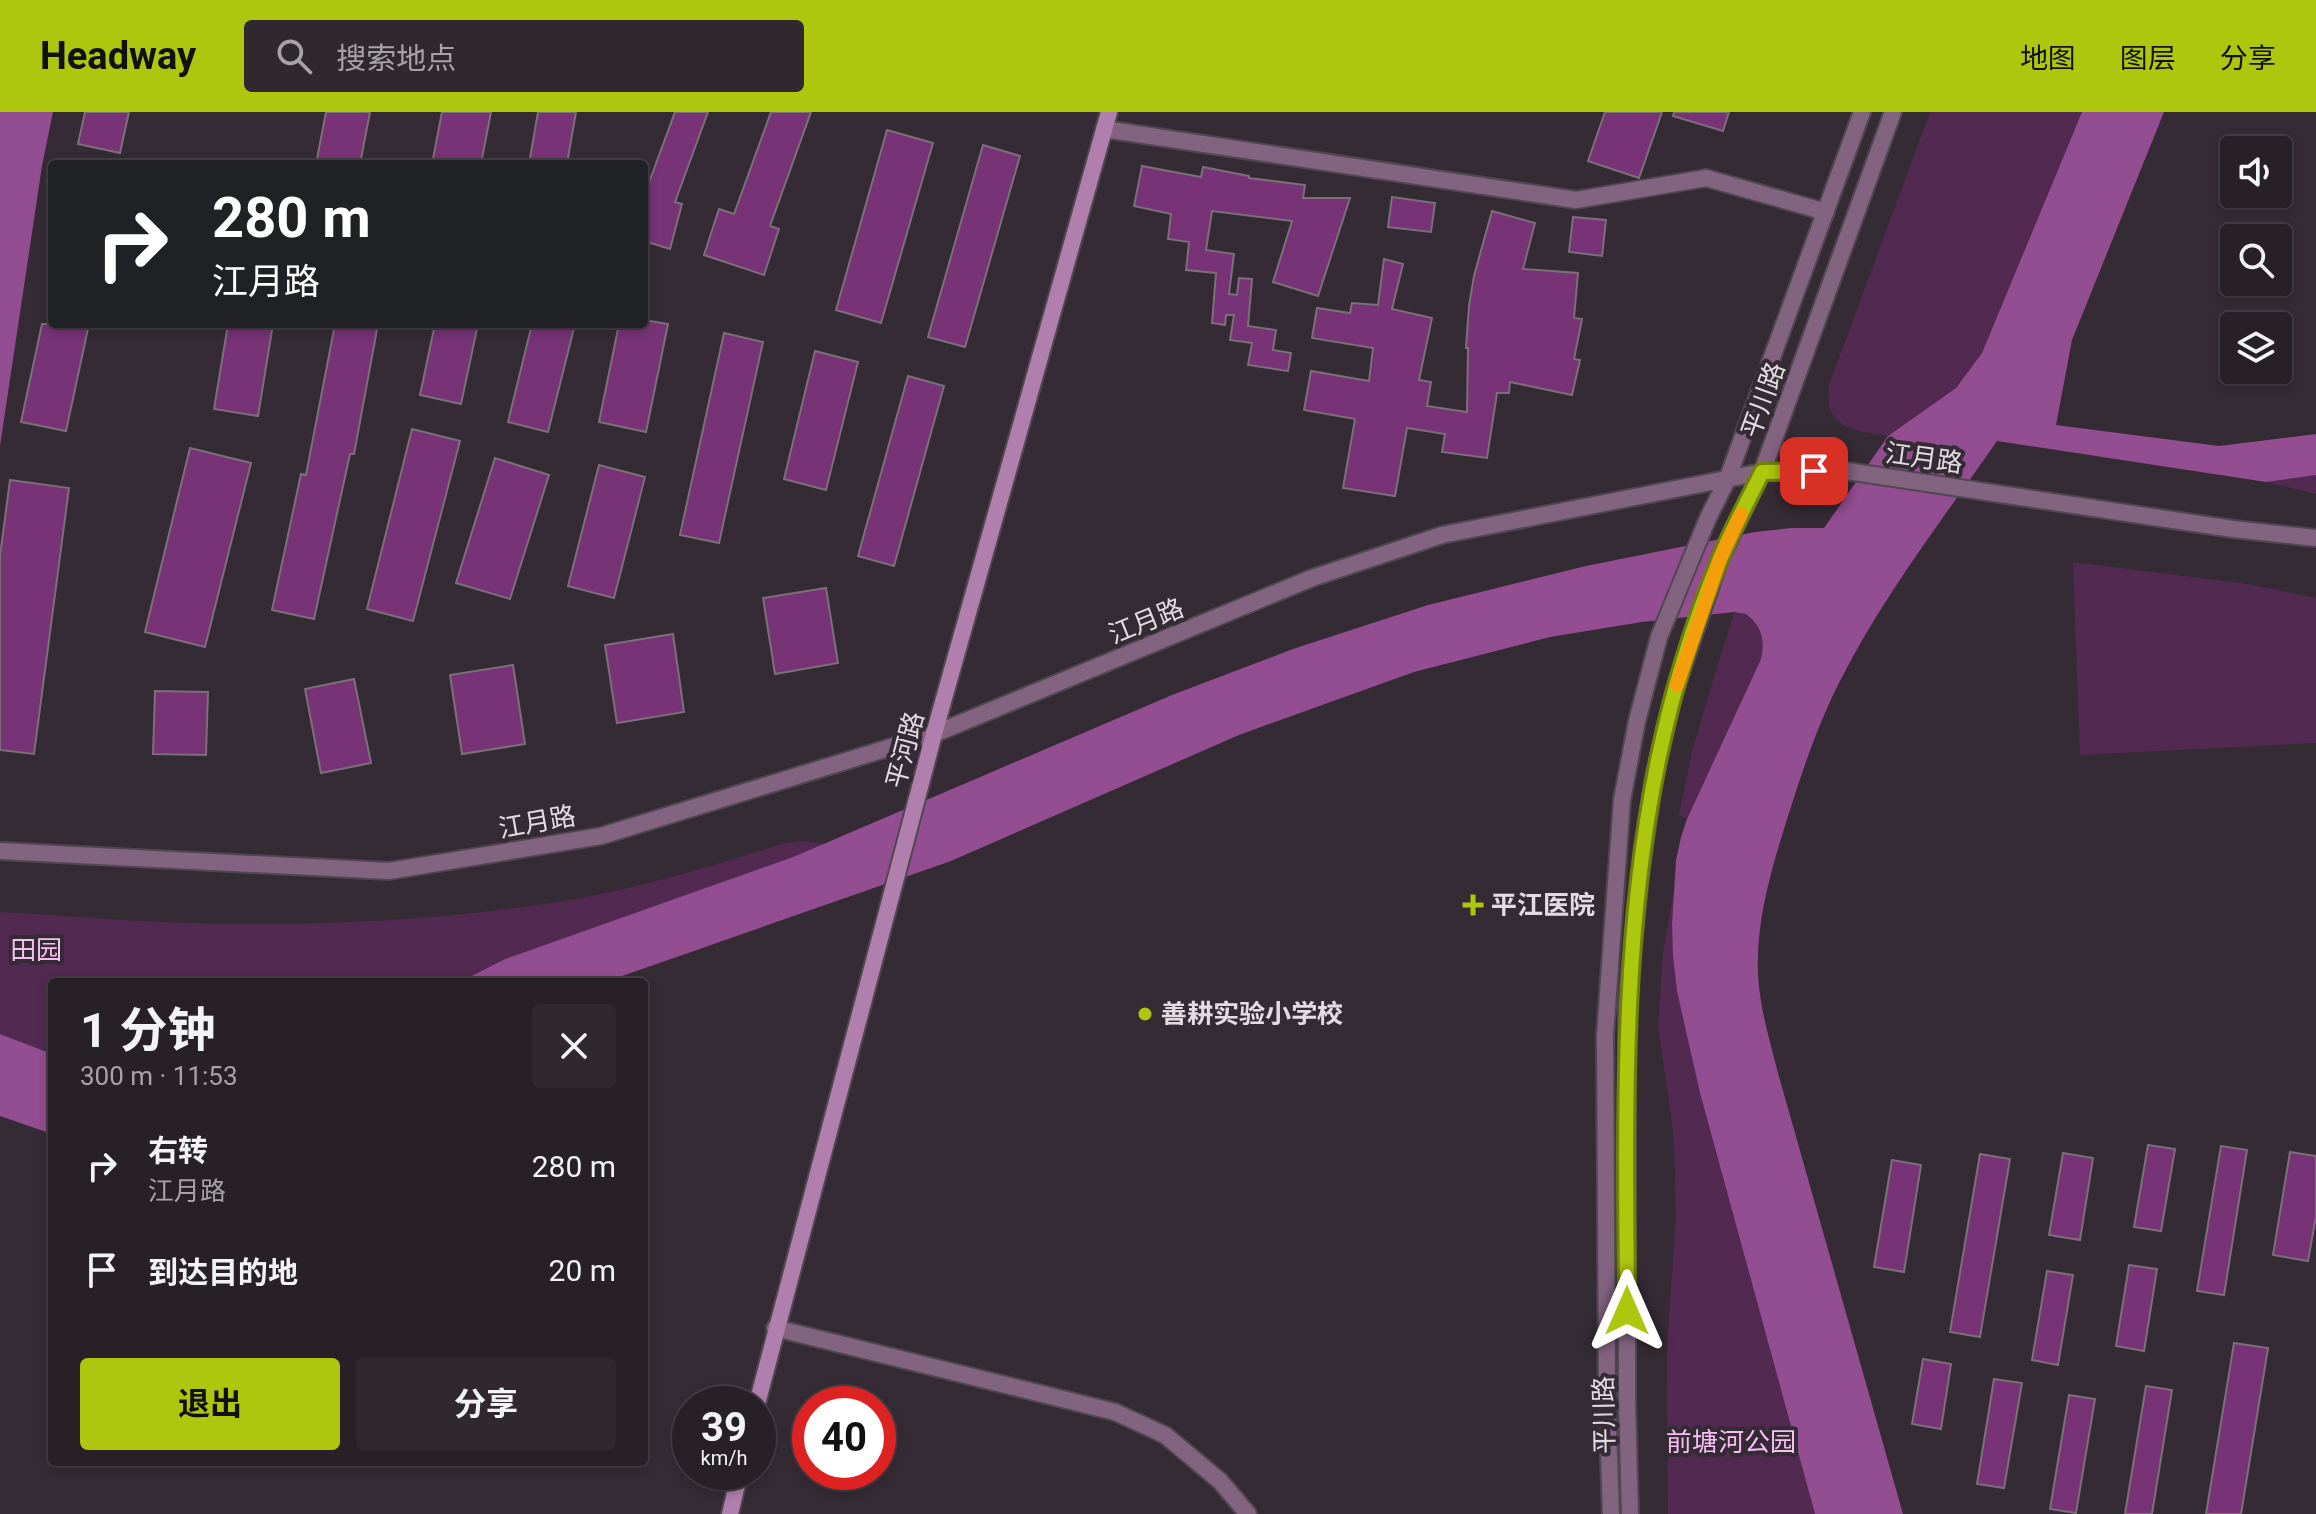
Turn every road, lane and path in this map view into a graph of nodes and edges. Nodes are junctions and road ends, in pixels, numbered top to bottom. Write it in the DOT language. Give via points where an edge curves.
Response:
graph roads {
  1 [pos="1109,112"];
  2 [pos="1862,112"];
  3 [pos="1893,112"];
  4 [pos="1104,129"];
  5 [pos="1826,212"];
  6 [pos="1762,472"];
  7 [pos="1727,480"];
  8 [pos="2316,538"];
  9 [pos="934,734"];
  10 [pos="0,851"];
  11 [pos="775,1328"];
  12 [pos="761,1386"];
  13 [pos="736,1490"];
  14 [pos="730,1514"];
  15 [pos="1248,1514"];
  16 [pos="1611,1514"];
  17 [pos="1630,1514"];
  1 -- 4 [label="main road, 平河路"];
  2 -- 5 [label="street, 平川路"];
  3 -- 6 [label="street, 平川路"];
  4 -- 5 [label="street" via="1576,200 1706,178"];
  4 -- 9 [label="main road, 平河路"];
  5 -- 7 [label="street, 平川路"];
  6 -- 7 [label="street, 江月路"];
  6 -- 8 [label="street, 江月路" via="1840,470"];
  6 -- 17 [label="street, 平川路" via="1720,559 1674,693 1654,777 1629,971"];
  7 -- 9 [label="street, 江月路" via="1442,535 1312,578"];
  7 -- 16 [label="street, 平川路" via="1659,637 1622,800 1607,1005"];
  9 -- 10 [label="street, 江月路" via="601,836 389,871"];
  9 -- 11 [label="main road, 平河路"];
  11 -- 12 [label="main road, 平河路"];
  11 -- 15 [label="street" via="1115,1412 1165,1435 1220,1481"];
  13 -- 14 [label="main road"];
}
